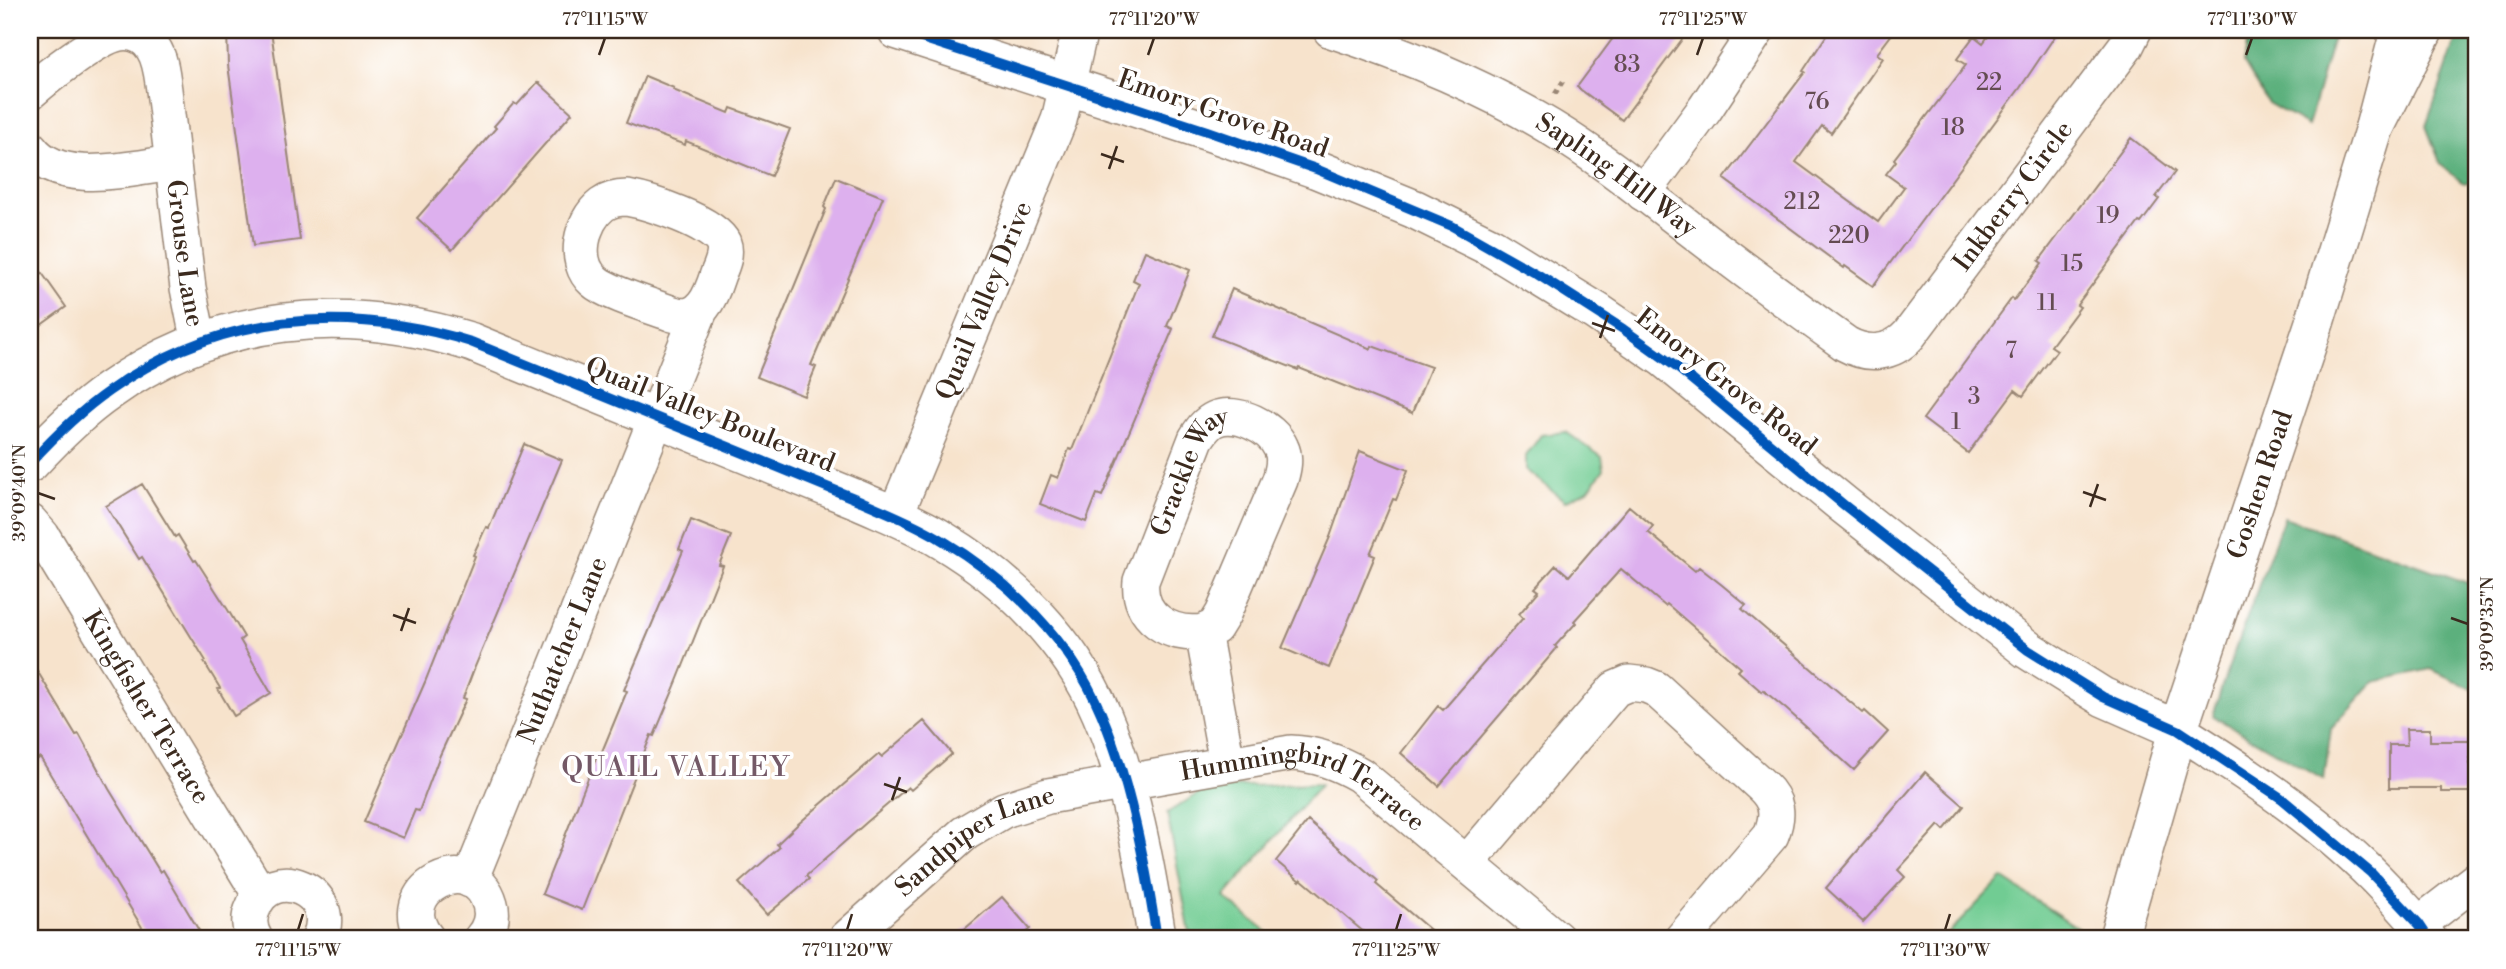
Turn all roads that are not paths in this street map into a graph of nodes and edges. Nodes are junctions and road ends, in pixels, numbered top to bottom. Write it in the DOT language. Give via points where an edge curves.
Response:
graph roads {
  1 [pos="897,30"];
  2 [pos="1080,30"];
  3 [pos="1331,30"];
  4 [pos="1757,30"];
  5 [pos="2134,30"];
  6 [pos="2400,30"];
  7 [pos="2424,30"];
  8 [pos="1068,85"];
  9 [pos="30,92"];
  10 [pos="2374,129"];
  11 [pos="30,148"];
  12 [pos="173,163"];
  13 [pos="1643,193"];
  14 [pos="700,310"];
  15 [pos="199,343"];
  16 [pos="1883,351"];
  17 [pos="658,418"];
  18 [pos="30,463"];
  19 [pos="895,516"];
  20 [pos="30,522"];
  21 [pos="1203,632"];
  22 [pos="2178,730"];
  23 [pos="1227,763"];
  24 [pos="1124,784"];
  25 [pos="1467,863"];
  26 [pos="470,880"];
  27 [pos="2476,880"];
  28 [pos="260,894"];
  29 [pos="2424,931"];
  30 [pos="254,939"];
  31 [pos="319,939"];
  32 [pos="428,939"];
  33 [pos="481,939"];
  34 [pos="846,939"];
  35 [pos="1157,939"];
  36 [pos="1557,939"];
  37 [pos="1682,939"];
  38 [pos="2118,939"];
  1 -- 8 [label="street, Emory Grove Road"];
  2 -- 8 [label="street, Quail Valley Drive"];
  3 -- 13 [label="street, Sapling Hill Way" via="1401,54 1512,105 1564,135"];
  4 -- 13 [label="street"];
  5 -- 16 [label="street, Inkberry Circle" via="1909,335"];
  6 -- 10 [label="street, Goshen Road"];
  7 -- 10 [label="street"];
  8 -- 19 [label="street, Quail Valley Drive" via="1059,120"];
  8 -- 22 [label="street, Emory Grove Road" via="1315,169 1414,209 1491,247 1679,369 2028,650 2094,692"];
  9 -- 12 [label="street, Grouse Lane" via="111,36 139,36 159,59"];
  10 -- 22 [label="street, Goshen Road"];
  11 -- 12 [label="street, Grouse Lane" via="42,162 66,170 106,171"];
  12 -- 15 [label="street, Grouse Lane"];
  13 -- 16 [label="street, Sapling Hill Way" via="1846,344"];
  14 -- 17 [label="street, Nuthatcher Lane"];
  15 -- 17 [label="street, Quail Valley Boulevard" via="297,320 357,319 407,325 471,342"];
  15 -- 18 [label="street, Quail Valley Boulevard" via="110,390"];
  17 -- 19 [label="street, Quail Valley Boulevard"];
  17 -- 26 [label="street, Nuthatcher Lane"];
  19 -- 24 [label="street, Quail Valley Boulevard" via="970,558 1040,621 1090,690"];
  20 -- 28 [label="street, Kingfisher Terrace"];
  21 -- 21 [label="street, Grackle Way" via="1214,627 1223,614 1284,465 1283,450 1272,435 1231,417 1210,422 1196,439 1141,582 1141,602 1152,617 1173,631"];
  21 -- 23 [label="street"];
  22 -- 29 [label="street, Emory Grove Road" via="2281,798 2329,837 2371,873"];
  22 -- 38 [label="street, Goshen Road"];
  23 -- 24 [label="street, Hummingbird Terrace"];
  23 -- 25 [label="street, Hummingbird Terrace" via="1291,753 1340,764"];
  24 -- 34 [label="street, Sandpiper Lane" via="1048,796 995,814 947,847"];
  24 -- 35 [label="street, Quail Valley Boulevard"];
  25 -- 36 [label="street, Hummingbird Terrace"];
  25 -- 37 [label="street" via="1615,690 1629,682 1651,686 1766,790 1777,806 1771,835"];
  26 -- 32 [label="street" via="446,877 427,888 417,918"];
  26 -- 33 [label="street" via="486,895 492,911"];
  27 -- 29 [label="street"];
  28 -- 30 [label="street" via="250,915"];
  28 -- 31 [label="street" via="289,884 307,890 323,911"];
}
